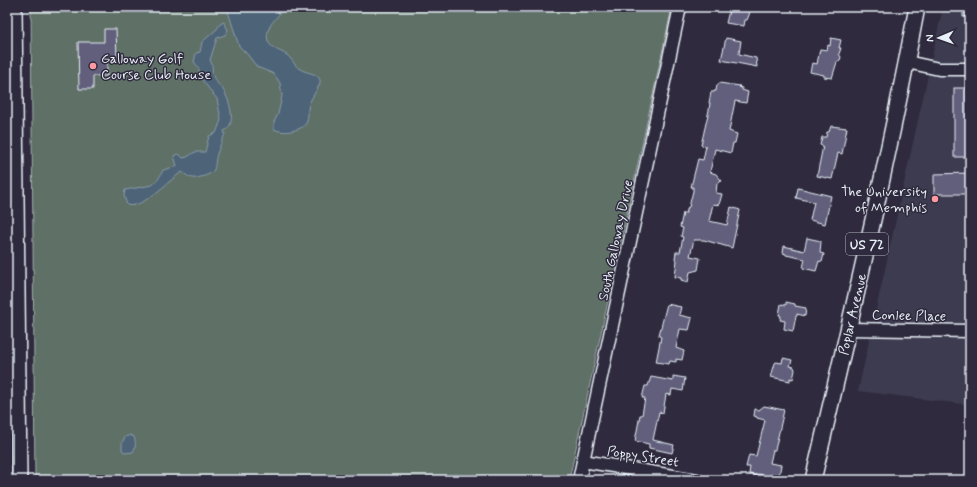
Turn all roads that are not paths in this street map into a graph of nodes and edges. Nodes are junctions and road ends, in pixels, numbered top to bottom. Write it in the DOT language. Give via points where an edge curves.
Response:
graph roads {
  1 [pos="14,7"];
  2 [pos="680,7"];
  3 [pos="917,7"];
  4 [pos="907,62"];
  5 [pos="970,69"];
  6 [pos="12,302"];
  7 [pos="849,329"];
  8 [pos="970,331"];
  9 [pos="583,461"];
  10 [pos="19,480"];
  11 [pos="579,480"];
  12 [pos="697,480"];
  13 [pos="813,480"];
  1 -- 6 [label="main road"];
  2 -- 9 [label="street, South Galloway Drive"];
  3 -- 4 [label="main road, Poplar Avenue / US 72"];
  4 -- 5 [label="street" via="939,69"];
  4 -- 7 [label="main road, Poplar Avenue / US 72"];
  6 -- 10 [label="main road"];
  7 -- 8 [label="street, Conlee Place"];
  7 -- 13 [label="main road, Poplar Avenue / US 72"];
  9 -- 11 [label="street, South Galloway Drive"];
  9 -- 12 [label="street, Poppy Street"];
}
